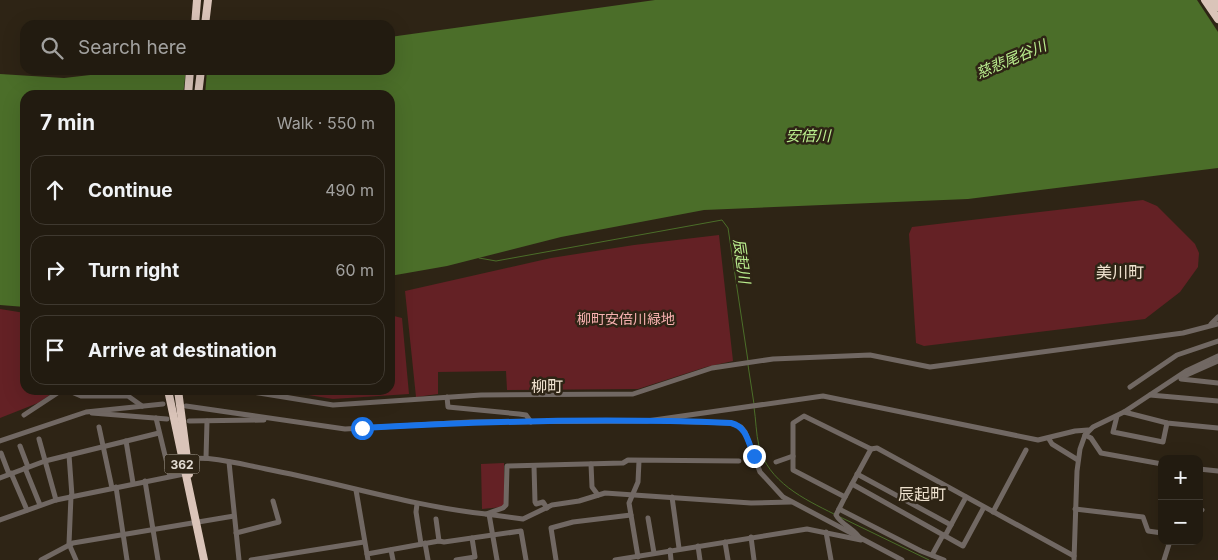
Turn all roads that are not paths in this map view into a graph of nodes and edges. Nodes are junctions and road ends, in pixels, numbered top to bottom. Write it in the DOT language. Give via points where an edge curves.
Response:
graph roads {
  1 [pos="197,0"];
  2 [pos="208,0"];
  3 [pos="1205,0"];
  4 [pos="1213,0"];
  5 [pos="1218,7"];
  6 [pos="1218,19"];
  7 [pos="195,20"];
  8 [pos="206,20"];
  9 [pos="190,75"];
  10 [pos="200,75"];
  11 [pos="188,90"];
  12 [pos="199,90"];
  13 [pos="1218,317"];
  14 [pos="1218,324"];
  15 [pos="1211,325"];
  16 [pos="1218,342"];
  17 [pos="1218,356"];
  18 [pos="1218,361"];
  19 [pos="1177,378"];
  20 [pos="1218,383"];
  21 [pos="1130,387"];
  22 [pos="54,395"];
  23 [pos="79,395"];
  24 [pos="167,395"];
  25 [pos="180,395"];
  26 [pos="272,395"];
  27 [pos="1150,395"];
  28 [pos="447,397"];
  29 [pos="1218,401"];
  30 [pos="166,402"];
  31 [pos="183,403"];
  32 [pos="142,406"];
  33 [pos="86,412"];
  34 [pos="1124,412"];
  35 [pos="24,415"];
  36 [pos="1117,416"];
  37 [pos="156,418"];
  38 [pos="272,418"];
  39 [pos="167,419"];
  40 [pos="189,421"];
  41 [pos="206,421"];
  42 [pos="647,421"];
  43 [pos="531,422"];
  44 [pos="1167,423"];
  45 [pos="99,426"];
  46 [pos="1218,428"];
  47 [pos="160,433"];
  48 [pos="1087,433"];
  49 [pos="39,439"];
  50 [pos="1049,439"];
  51 [pos="0,441"];
  52 [pos="126,441"];
  53 [pos="20,446"];
  54 [pos="103,446"];
  55 [pos="871,449"];
  56 [pos="1026,450"];
  57 [pos="1,453"];
  58 [pos="69,455"];
  59 [pos="792,456"];
  60 [pos="206,458"];
  61 [pos="187,459"];
  62 [pos="1078,460"];
  63 [pos="45,461"];
  64 [pos="639,461"];
  65 [pos="739,461"];
  66 [pos="229,462"];
  67 [pos="776,462"];
  68 [pos="1158,463"];
  69 [pos="591,464"];
  70 [pos="534,466"];
  71 [pos="27,468"];
  72 [pos="1203,469"];
  73 [pos="1218,471"];
  74 [pos="10,474"];
  75 [pos="184,474"];
  76 [pos="857,474"];
  77 [pos="170,476"];
  78 [pos="0,478"];
  79 [pos="146,481"];
  80 [pos="133,484"];
  81 [pos="852,484"];
  82 [pos="114,487"];
  83 [pos="356,490"];
  84 [pos="598,494"];
  85 [pos="632,494"];
  86 [pos="71,496"];
  87 [pos="672,497"];
  88 [pos="845,497"];
  89 [pos="966,497"];
  90 [pos="56,500"];
  91 [pos="273,501"];
  92 [pos="791,502"];
  93 [pos="417,504"];
  94 [pos="40,505"];
  95 [pos="984,507"];
  96 [pos="547,508"];
  97 [pos="839,508"];
  98 [pos="1075,509"];
  99 [pos="27,510"];
  100 [pos="993,512"];
  101 [pos="488,514"];
  102 [pos="631,514"];
  103 [pos="234,516"];
  104 [pos="648,518"];
  105 [pos="436,519"];
  106 [pos="0,520"];
  107 [pos="196,522"];
  108 [pos="951,525"];
  109 [pos="154,531"];
  110 [pos="826,532"];
  111 [pos="1158,532"];
  112 [pos="236,533"];
  113 [pos="493,535"];
  114 [pos="123,536"];
  115 [pos="944,536"];
  116 [pos="751,537"];
  117 [pos="472,538"];
  118 [pos="861,540"];
  119 [pos="439,541"];
  120 [pos="364,542"];
  121 [pos="726,542"];
  122 [pos="423,543"];
  123 [pos="70,544"];
  124 [pos="1169,545"];
  125 [pos="698,546"];
  126 [pos="679,548"];
  127 [pos="391,550"];
  128 [pos="670,550"];
  129 [pos="654,553"];
  130 [pos="932,556"];
  131 [pos="367,557"];
  132 [pos="275,558"];
  133 [pos="639,558"];
  134 [pos="1074,558"];
  135 [pos="41,560"];
  136 [pos="76,560"];
  137 [pos="127,560"];
  138 [pos="158,560"];
  139 [pos="204,560"];
  140 [pos="239,560"];
  141 [pos="251,560"];
  142 [pos="393,560"];
  143 [pos="428,560"];
  144 [pos="456,560"];
  145 [pos="497,560"];
  146 [pos="526,560"];
  147 [pos="556,560"];
  148 [pos="615,560"];
  149 [pos="672,560"];
  150 [pos="700,560"];
  151 [pos="728,560"];
  152 [pos="754,560"];
  153 [pos="831,560"];
  154 [pos="902,560"];
  155 [pos="944,560"];
  156 [pos="1164,560"];
  1 -- 7 [label="highway"];
  2 -- 8 [label="highway"];
  3 -- 6 [label="highway"];
  4 -- 5 [label="highway"];
  9 -- 11 [label="highway"];
  10 -- 12 [label="highway"];
  13 -- 15 [label="street"];
  14 -- 15 [label="street"];
  15 -- 28 [label="street" via="1183,333 930,367 870,355 762,360 712,368 633,394"];
  16 -- 21 [label="street" via="1177,355"];
  17 -- 19 [label="street"];
  18 -- 19 [label="street"];
  19 -- 20 [label="street"];
  19 -- 27 [label="street"];
  22 -- 35 [label="street"];
  23 -- 32 [label="street" via="128,396"];
  24 -- 30 [label="highway, 362"];
  25 -- 31 [label="highway, 362"];
  26 -- 28 [label="street" via="333,405"];
  27 -- 29 [label="street"];
  27 -- 34 [label="street"];
  28 -- 43 [label="street" via="448,407 519,414"];
  30 -- 32 [label="street"];
  30 -- 75 [label="highway, 362"];
  31 -- 38 [label="street"];
  31 -- 61 [label="highway, 362"];
  32 -- 33 [label="street"];
  33 -- 37 [label="street"];
  33 -- 51 [label="street"];
  34 -- 36 [label="street"];
  34 -- 44 [label="street"];
  36 -- 44 [label="street" via="1113,432 1163,442"];
  36 -- 48 [label="street"];
  37 -- 39 [label="street"];
  37 -- 47 [label="street"];
  38 -- 41 [label="street"];
  38 -- 43 [label="street" via="345,429"];
  40 -- 41 [label="street"];
  41 -- 60 [label="street"];
  42 -- 43 [label="street"];
  42 -- 50 [label="street" via="831,396 1038,440"];
  42 -- 92 [label="street" via="731,423 741,427 760,472"];
  44 -- 46 [label="street"];
  45 -- 54 [label="street"];
  47 -- 52 [label="street"];
  47 -- 77 [label="street"];
  48 -- 50 [label="street" via="1074,431"];
  48 -- 62 [label="street"];
  48 -- 68 [label="street" via="1102,453"];
  49 -- 63 [label="street"];
  50 -- 62 [label="street"];
  52 -- 54 [label="street"];
  52 -- 80 [label="street"];
  53 -- 71 [label="street"];
  54 -- 58 [label="street"];
  54 -- 82 [label="street"];
  55 -- 59 [label="street" via="804,416 793,423"];
  55 -- 76 [label="street"];
  55 -- 89 [label="street" via="876,448"];
  56 -- 100 [label="street"];
  57 -- 74 [label="street"];
  58 -- 63 [label="street"];
  58 -- 86 [label="street"];
  59 -- 67 [label="street"];
  59 -- 88 [label="street" via="793,470"];
  60 -- 61 [label="street"];
  60 -- 66 [label="street"];
  61 -- 107 [label="highway, 362"];
  62 -- 98 [label="street"];
  63 -- 71 [label="street"];
  63 -- 90 [label="street"];
  64 -- 65 [label="street"];
  64 -- 69 [label="street"];
  64 -- 85 [label="street" via="638,482"];
  66 -- 83 [label="street" via="312,477"];
  66 -- 103 [label="street"];
  69 -- 70 [label="street"];
  69 -- 84 [label="street" via="592,487"];
  70 -- 96 [label="street" via="534,502 543,502"];
  70 -- 101 [label="street" via="507,466 506,505"];
  71 -- 74 [label="street"];
  71 -- 94 [label="street"];
  72 -- 73 [label="street"];
  74 -- 78 [label="street"];
  74 -- 99 [label="street"];
  75 -- 77 [label="street"];
  75 -- 107 [label="highway, 362"];
  76 -- 81 [label="street"];
  76 -- 108 [label="street"];
  77 -- 79 [label="street"];
  79 -- 80 [label="street"];
  79 -- 109 [label="street"];
  80 -- 82 [label="street"];
  81 -- 88 [label="street"];
  81 -- 115 [label="street"];
  82 -- 86 [label="street"];
  82 -- 114 [label="street"];
  83 -- 93 [label="street"];
  83 -- 120 [label="street"];
  84 -- 85 [label="street"];
  84 -- 96 [label="street"];
  85 -- 87 [label="street"];
  85 -- 102 [label="street" via="629,503"];
  86 -- 90 [label="street"];
  86 -- 123 [label="street"];
  87 -- 92 [label="street" via="751,503"];
  87 -- 126 [label="street"];
  88 -- 97 [label="street"];
  89 -- 95 [label="street"];
  89 -- 108 [label="street"];
  90 -- 94 [label="street"];
  91 -- 112 [label="street" via="279,522"];
  92 -- 118 [label="street"];
  93 -- 101 [label="street"];
  93 -- 122 [label="street"];
  94 -- 99 [label="street"];
  95 -- 100 [label="street"];
  95 -- 115 [label="street" via="963,546"];
  96 -- 101 [label="street" via="523,519"];
  97 -- 118 [label="street" via="838,519"];
  97 -- 130 [label="street"];
  98 -- 111 [label="street" via="1143,517 1148,531"];
  98 -- 134 [label="street"];
  99 -- 106 [label="street"];
  100 -- 134 [label="street"];
  101 -- 113 [label="street"];
  102 -- 133 [label="street"];
  102 -- 147 [label="street" via="551,528"];
  103 -- 107 [label="street"];
  103 -- 112 [label="street"];
  104 -- 129 [label="street"];
  105 -- 119 [label="street"];
  107 -- 109 [label="street"];
  107 -- 139 [label="highway, 362"];
  108 -- 115 [label="street"];
  109 -- 114 [label="street"];
  109 -- 138 [label="street"];
  110 -- 116 [label="street" via="808,529"];
  110 -- 118 [label="street"];
  110 -- 153 [label="street"];
  112 -- 140 [label="street"];
  113 -- 117 [label="street"];
  113 -- 145 [label="street"];
  113 -- 146 [label="street" via="521,531"];
  114 -- 123 [label="street"];
  114 -- 137 [label="street"];
  115 -- 130 [label="street"];
  116 -- 121 [label="street"];
  116 -- 152 [label="street"];
  117 -- 119 [label="street"];
  117 -- 144 [label="street" via="475,557"];
  118 -- 154 [label="street"];
  119 -- 122 [label="street"];
  120 -- 131 [label="street"];
  120 -- 132 [label="street"];
  121 -- 125 [label="street"];
  121 -- 151 [label="street"];
  122 -- 127 [label="street"];
  122 -- 143 [label="street"];
  123 -- 135 [label="street"];
  123 -- 136 [label="street"];
  124 -- 156 [label="street"];
  125 -- 126 [label="street"];
  125 -- 150 [label="street"];
  126 -- 128 [label="street"];
  127 -- 131 [label="street"];
  127 -- 142 [label="street"];
  128 -- 129 [label="street"];
  128 -- 149 [label="street"];
  129 -- 133 [label="street"];
  130 -- 155 [label="street"];
  132 -- 141 [label="street"];
  133 -- 148 [label="street"];
}
